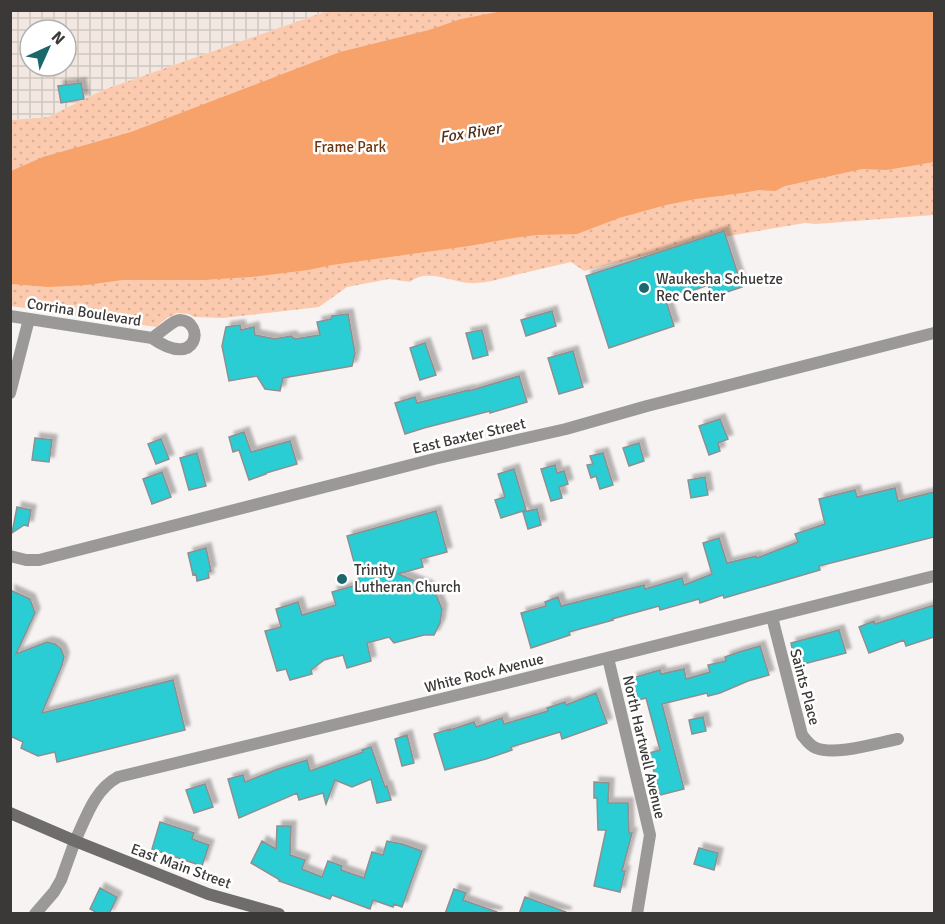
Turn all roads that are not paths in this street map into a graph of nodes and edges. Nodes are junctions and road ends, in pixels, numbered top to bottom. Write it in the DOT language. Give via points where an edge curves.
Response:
graph roads {
  1 [pos="10,316"];
  2 [pos="29,320"];
  3 [pos="934,333"];
  4 [pos="152,338"];
  5 [pos="10,349"];
  6 [pos="14,377"];
  7 [pos="10,393"];
  8 [pos="10,556"];
  9 [pos="934,576"];
  10 [pos="772,617"];
  11 [pos="608,658"];
  12 [pos="898,739"];
  13 [pos="10,813"];
  14 [pos="75,842"];
  15 [pos="35,914"];
  16 [pos="279,914"];
  17 [pos="637,914"];
  1 -- 2 [label="street, Corrina Boulevard"];
  2 -- 4 [label="street, Corrina Boulevard"];
  2 -- 6 [label="street"];
  3 -- 8 [label="street, East Baxter Street" via="39,560"];
  5 -- 6 [label="street"];
  6 -- 7 [label="street"];
  9 -- 10 [label="street, White Rock Avenue"];
  10 -- 11 [label="street, White Rock Avenue"];
  10 -- 12 [label="street, Saints Place" via="802,735 811,745 840,750"];
  11 -- 14 [label="street, White Rock Avenue" via="118,777 100,791"];
  11 -- 17 [label="street, North Hartwell Avenue" via="650,835"];
  13 -- 14 [label="main road, East Main Street"];
  14 -- 15 [label="street, White Rock Avenue" via="61,880"];
  14 -- 16 [label="main road, East Main Street" via="208,894"];
}
